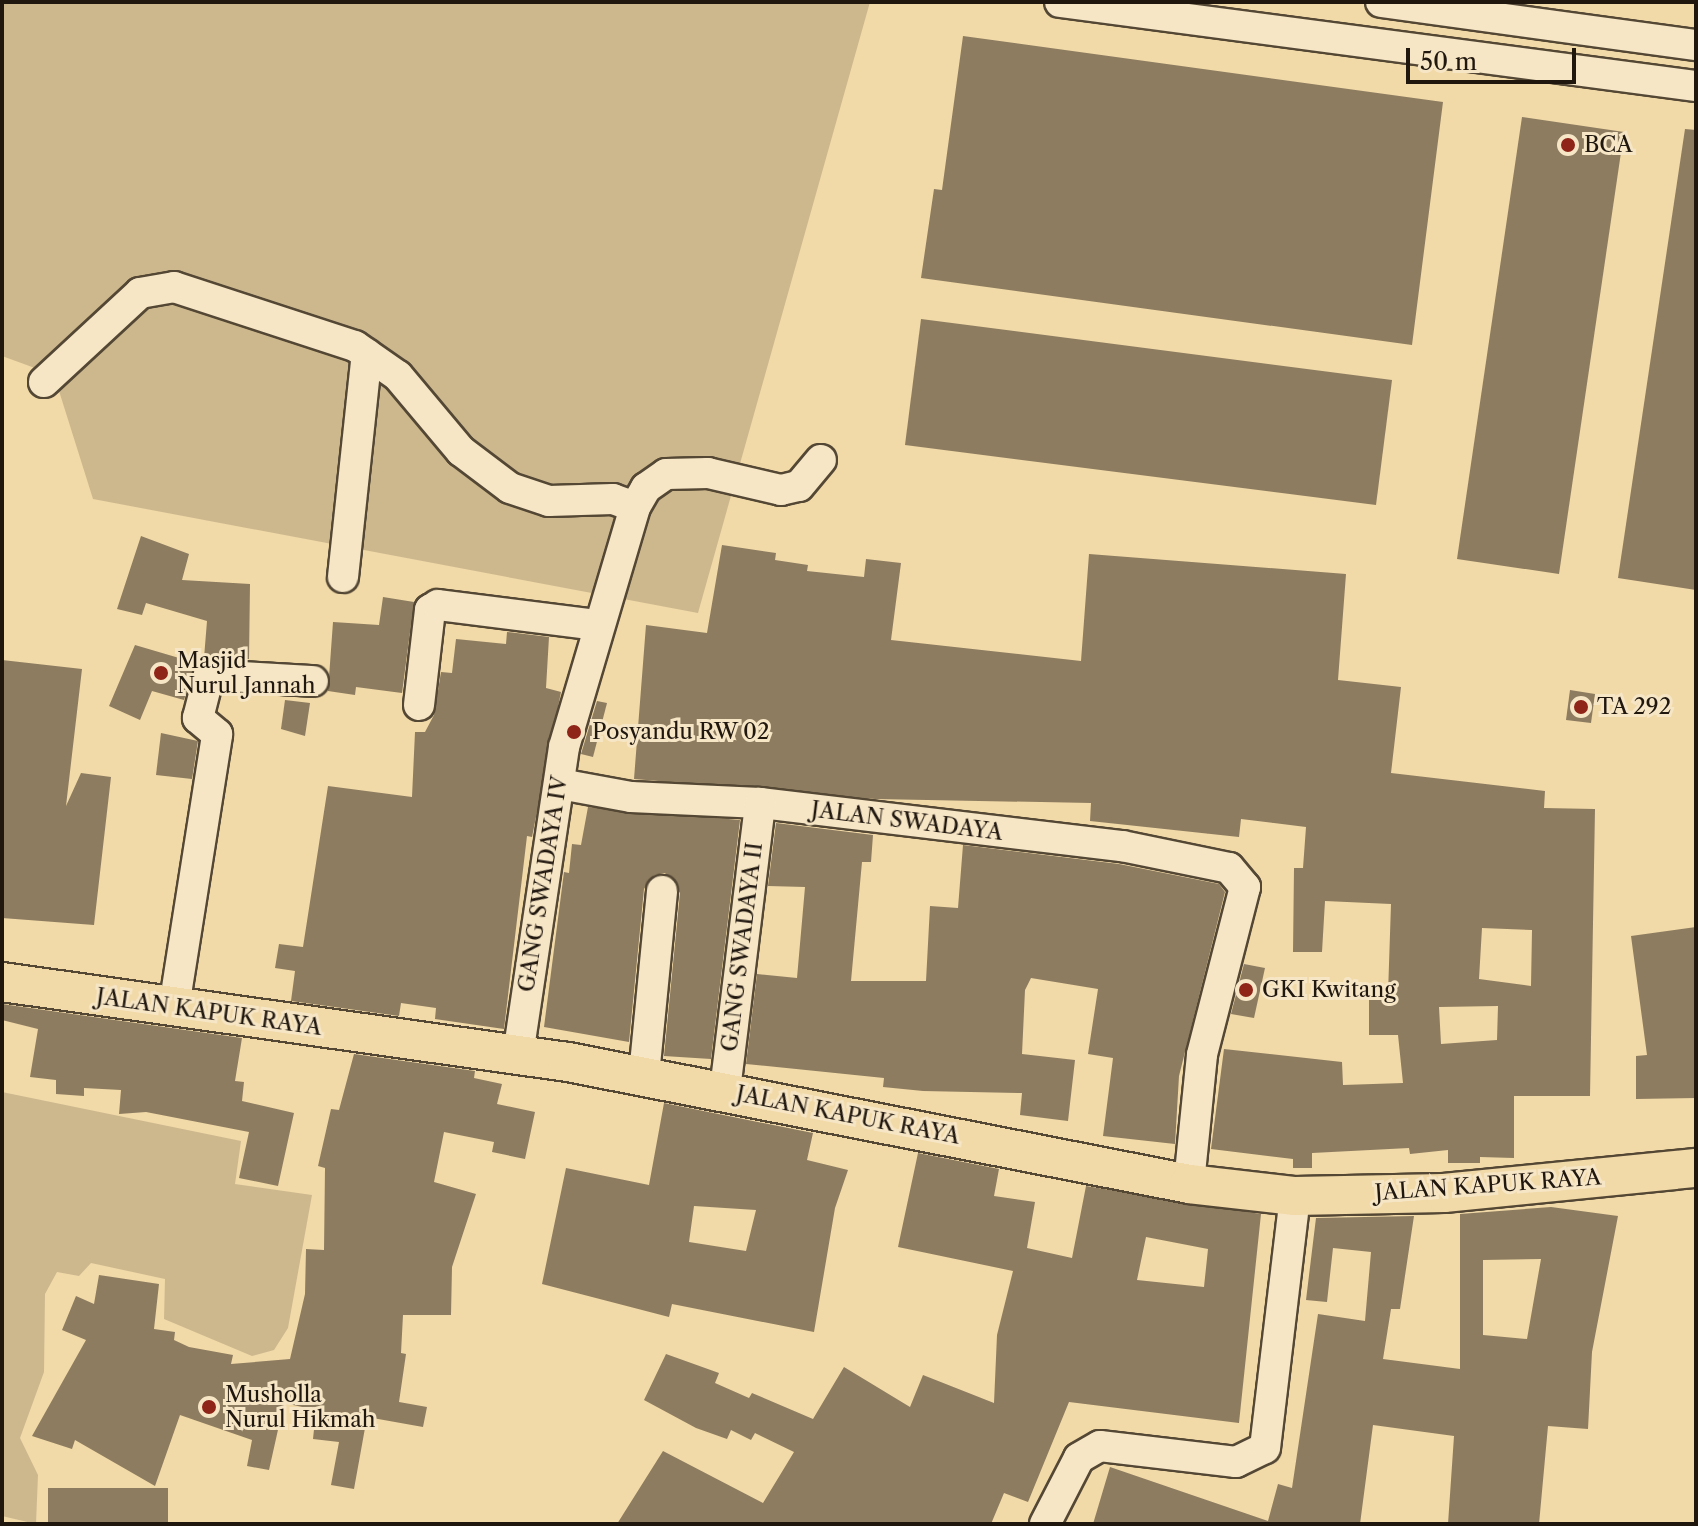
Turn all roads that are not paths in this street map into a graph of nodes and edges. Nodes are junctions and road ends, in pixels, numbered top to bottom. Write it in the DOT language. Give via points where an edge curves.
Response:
graph roads {
  1 [pos="1060,2"];
  2 [pos="1381,2"];
  3 [pos="1696,45"];
  4 [pos="1696,86"];
  5 [pos="367,354"];
  6 [pos="44,382"];
  7 [pos="821,460"];
  8 [pos="635,507"];
  9 [pos="343,577"];
  10 [pos="597,625"];
  11 [pos="313,681"];
  12 [pos="419,705"];
  13 [pos="560,784"];
  14 [pos="760,803"];
  15 [pos="662,891"];
  16 [pos="2,982"];
  17 [pos="174,1007"];
  18 [pos="518,1055"];
  19 [pos="644,1075"];
  20 [pos="725,1090"];
  21 [pos="1696,1168"];
  22 [pos="1189,1184"];
  23 [pos="1295,1196"];
  24 [pos="1045,1524"];
  1 -- 4 [label="street"];
  2 -- 3 [label="street"];
  5 -- 6 [label="street" via="290,322 156,286 140,293"];
  5 -- 8 [label="street" via="398,376 461,451 510,488 549,501 613,499"];
  5 -- 9 [label="street"];
  7 -- 8 [label="street, GANG SWADAYA IV" via="799,486 781,490 708,473 666,474 646,488"];
  8 -- 10 [label="street, GANG SWADAYA IV"];
  10 -- 12 [label="street" via="438,605 430,610"];
  10 -- 13 [label="street, GANG SWADAYA IV"];
  11 -- 17 [label="street" via="209,675 198,718 217,734"];
  13 -- 14 [label="street, JALAN SWADAYA" via="631,797"];
  13 -- 18 [label="street, GANG SWADAYA IV"];
  14 -- 20 [label="street, GANG SWADAYA II"];
  14 -- 22 [label="street, JALAN SWADAYA" via="1136,849 1229,868 1245,887 1202,1055"];
  15 -- 19 [label="street"];
  16 -- 17 [label="main road, JALAN KAPUK RAYA"];
  17 -- 18 [label="main road, JALAN KAPUK RAYA"];
  18 -- 19 [label="main road, JALAN KAPUK RAYA"];
  19 -- 20 [label="main road, JALAN KAPUK RAYA"];
  20 -- 22 [label="main road, JALAN KAPUK RAYA"];
  21 -- 23 [label="main road, JALAN KAPUK RAYA" via="1444,1193"];
  22 -- 23 [label="main road, JALAN KAPUK RAYA"];
  23 -- 24 [label="street" via="1265,1448 1236,1462 1100,1446 1079,1458"];
}
